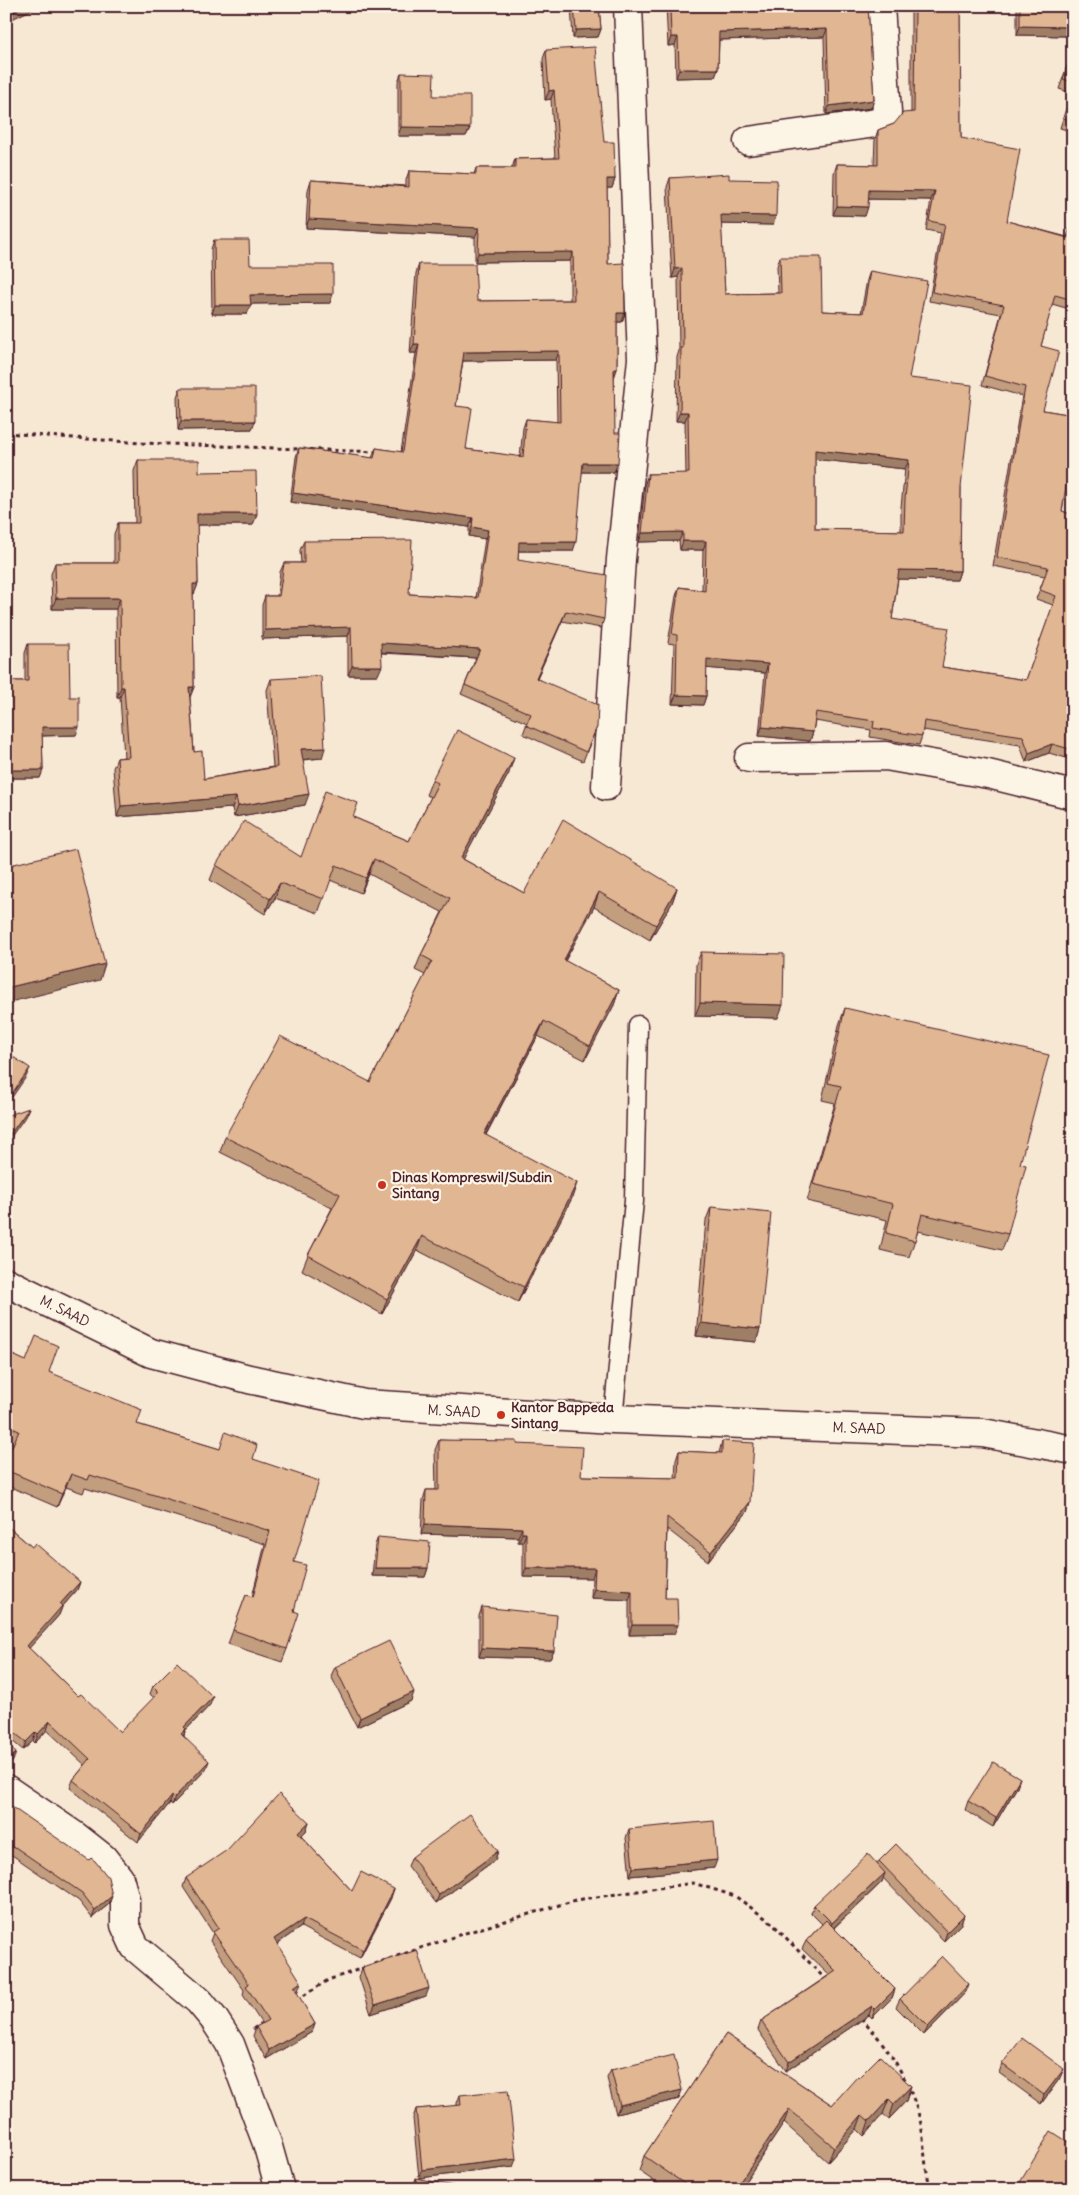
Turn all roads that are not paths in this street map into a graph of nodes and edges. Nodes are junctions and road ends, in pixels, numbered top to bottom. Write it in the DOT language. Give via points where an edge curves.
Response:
graph roads {
  1 [pos="628,6"];
  2 [pos="880,6"];
  3 [pos="748,141"];
  4 [pos="749,758"];
  5 [pos="606,786"];
  6 [pos="1073,795"];
  7 [pos="638,1025"];
  8 [pos="6,1282"];
  9 [pos="613,1419"];
  10 [pos="1073,1450"];
  11 [pos="6,1789"];
  12 [pos="280,2189"];
  1 -- 5 [label="street" via="642,359 621,559"];
  2 -- 3 [label="street" via="887,112 884,119 876,123"];
  4 -- 6 [label="street" via="886,756 988,774"];
  7 -- 9 [label="lane" via="634,1201"];
  8 -- 9 [label="street, M. SAAD" via="151,1353 324,1397 410,1408"];
  9 -- 10 [label="street, M. SAAD" via="983,1433"];
  11 -- 12 [label="street" via="76,1836 103,1858 119,1878 125,1899 125,1925 135,1947 199,2002 230,2044 267,2143"];
}
